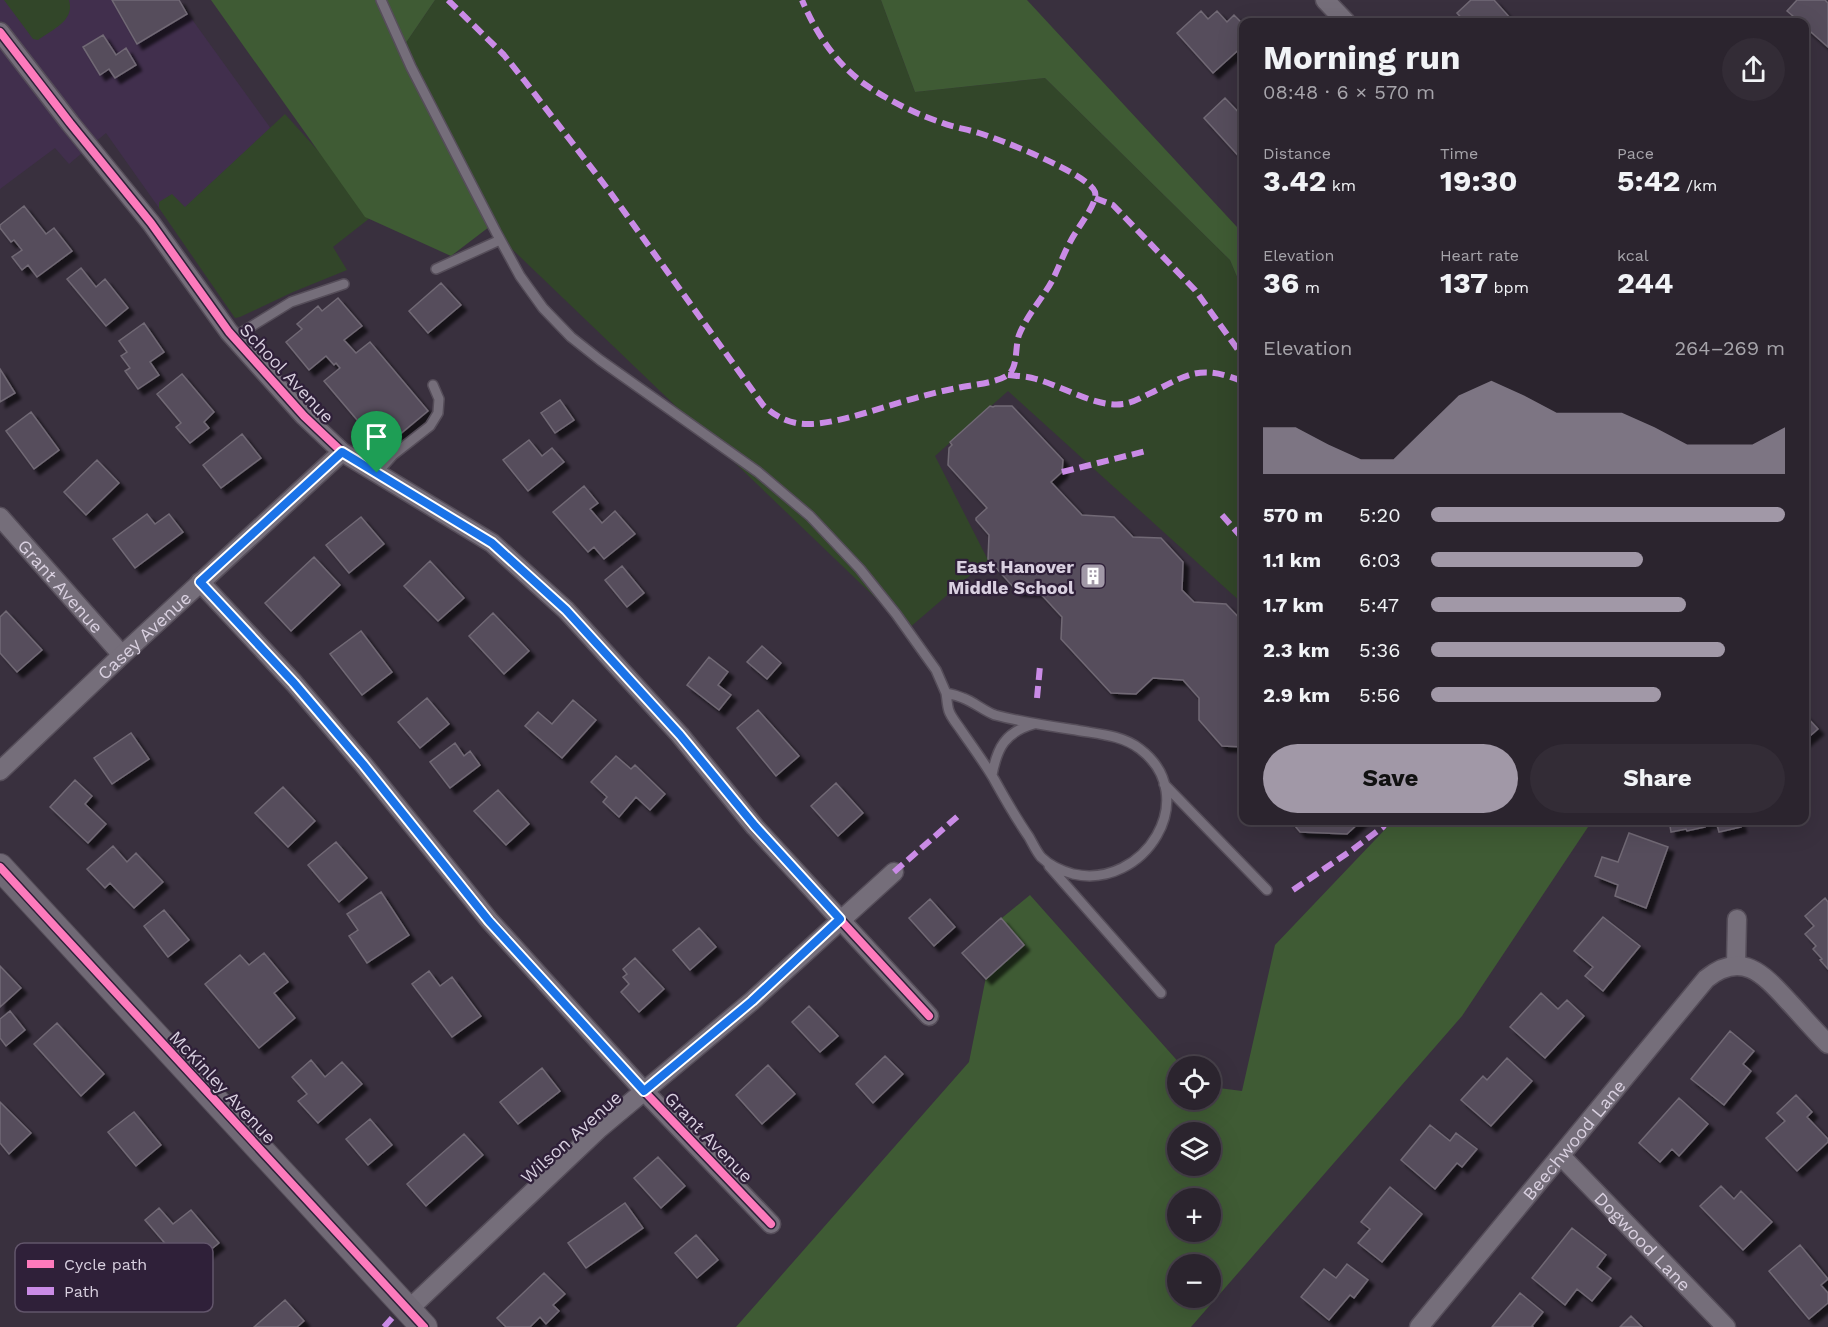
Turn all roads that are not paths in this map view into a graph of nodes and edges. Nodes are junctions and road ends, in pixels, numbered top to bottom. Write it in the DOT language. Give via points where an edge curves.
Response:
graph roads {
  1 [pos="381,0"];
  2 [pos="1325,0"];
  3 [pos="1342,18"];
  4 [pos="0,32"];
  5 [pos="500,240"];
  6 [pos="436,269"];
  7 [pos="344,284"];
  8 [pos="234,338"];
  9 [pos="433,385"];
  10 [pos="342,452"];
  11 [pos="377,473"];
  12 [pos="0,517"];
  13 [pos="200,582"];
  14 [pos="122,655"];
  15 [pos="946,693"];
  16 [pos="1036,724"];
  17 [pos="0,771"];
  18 [pos="992,775"];
  19 [pos="1164,784"];
  20 [pos="1042,857"];
  21 [pos="0,867"];
  22 [pos="894,872"];
  23 [pos="1267,890"];
  24 [pos="840,919"];
  25 [pos="1737,919"];
  26 [pos="1736,965"];
  27 [pos="1161,993"];
  28 [pos="929,1016"];
  29 [pos="1828,1044"];
  30 [pos="644,1091"];
  31 [pos="1561,1156"];
  32 [pos="771,1224"];
  33 [pos="416,1318"];
  34 [pos="1419,1327"];
  35 [pos="1726,1327"];
  1 -- 5 [label="lane"];
  2 -- 3 [label="street"];
  4 -- 8 [label="street, School Avenue" via="151,223"];
  5 -- 6 [label="lane"];
  5 -- 15 [label="lane" via="543,308 571,336 758,472 810,516 896,614 936,670"];
  7 -- 8 [label="lane" via="291,302"];
  8 -- 10 [label="street, School Avenue"];
  9 -- 11 [label="lane" via="439,399 438,413 430,426"];
  10 -- 11 [label="street, School Avenue"];
  10 -- 13 [label="street, Casey Avenue"];
  11 -- 24 [label="street, School Avenue" via="492,543 566,610"];
  12 -- 14 [label="street, Grant Avenue"];
  13 -- 14 [label="street, Casey Avenue"];
  13 -- 30 [label="street, Grant Avenue" via="294,683 489,921"];
  14 -- 17 [label="street, Casey Avenue"];
  15 -- 16 [label="lane" via="993,714"];
  15 -- 18 [label="lane" via="949,712"];
  16 -- 18 [label="lane" via="1023,727 1003,743 996,754"];
  16 -- 19 [label="lane" via="1127,741 1150,759"];
  18 -- 20 [label="lane"];
  19 -- 20 [label="lane" via="1167,798 1162,827 1152,844 1135,860 1109,873 1080,875 1053,866"];
  19 -- 23 [label="lane"];
  20 -- 27 [label="lane"];
  21 -- 33 [label="street, McKinley Avenue"];
  22 -- 24 [label="street, Wilson Avenue"];
  24 -- 28 [label="street, School Avenue"];
  24 -- 30 [label="street, Wilson Avenue" via="752,1001"];
  25 -- 26 [label="street"];
  26 -- 29 [label="street" via="1750,968 1767,979"];
  26 -- 31 [label="street, Beechwood Lane" via="1718,969 1706,979"];
  30 -- 32 [label="street, Grant Avenue"];
  30 -- 33 [label="street, Wilson Avenue" via="600,1128"];
  31 -- 34 [label="street, Beechwood Lane"];
  31 -- 35 [label="street, Dogwood Lane"];
}
